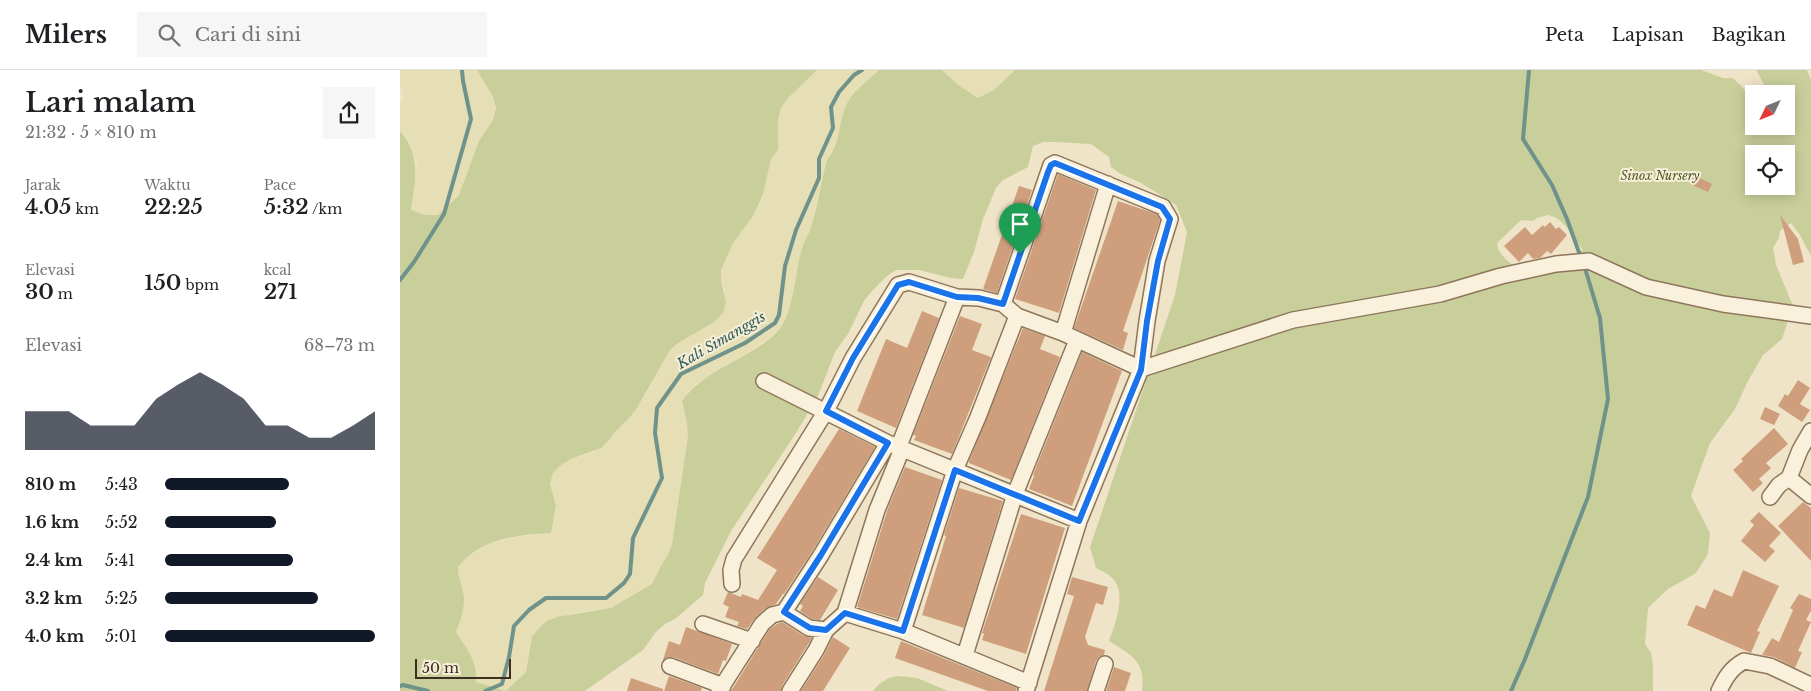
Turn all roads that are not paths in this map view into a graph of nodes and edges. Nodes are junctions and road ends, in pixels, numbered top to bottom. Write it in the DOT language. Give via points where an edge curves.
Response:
graph roads {
  1 [pos="1108,184"];
  2 [pos="957,297"];
  3 [pos="1003,304"];
  4 [pos="1017,316"];
  5 [pos="1811,316"];
  6 [pos="1063,333"];
  7 [pos="1076,340"];
  8 [pos="1141,370"];
  9 [pos="764,380"];
  10 [pos="826,411"];
  11 [pos="1811,432"];
  12 [pos="896,446"];
  13 [pos="955,470"];
  14 [pos="1789,478"];
  15 [pos="1015,494"];
  16 [pos="1770,496"];
  17 [pos="1811,496"];
  18 [pos="1079,521"];
  19 [pos="732,584"];
  20 [pos="784,612"];
  21 [pos="845,613"];
  22 [pos="703,624"];
  23 [pos="826,630"];
  24 [pos="903,631"];
  25 [pos="752,640"];
  26 [pos="965,655"];
  27 [pos="1105,664"];
  28 [pos="670,666"];
  29 [pos="1810,685"];
  30 [pos="1027,687"];
  31 [pos="721,688"];
  32 [pos="790,691"];
  33 [pos="1096,691"];
  34 [pos="1719,691"];
  1 -- 3 [label="street" via="1055,163 1051,165"];
  1 -- 6 [label="street"];
  1 -- 8 [label="street" via="1162,207 1170,219 1158,261"];
  2 -- 3 [label="street"];
  2 -- 10 [label="street" via="909,282 898,285 853,358"];
  2 -- 12 [label="street"];
  3 -- 4 [label="street"];
  4 -- 6 [label="street"];
  4 -- 13 [label="street"];
  5 -- 8 [label="street" via="1723,304 1646,287 1589,262 1556,264 1440,294 1293,320"];
  6 -- 7 [label="street"];
  7 -- 8 [label="street"];
  7 -- 15 [label="street"];
  8 -- 18 [label="street"];
  9 -- 10 [label="street"];
  10 -- 12 [label="street"];
  10 -- 19 [label="street" via="734,559"];
  11 -- 14 [label="street"];
  12 -- 13 [label="street"];
  12 -- 20 [label="street"];
  12 -- 21 [label="street"];
  13 -- 15 [label="street"];
  13 -- 24 [label="street"];
  14 -- 16 [label="street"];
  14 -- 17 [label="street"];
  15 -- 18 [label="street"];
  15 -- 26 [label="street"];
  18 -- 30 [label="street"];
  20 -- 23 [label="street" via="810,628"];
  20 -- 25 [label="street" via="772,615"];
  21 -- 23 [label="street"];
  21 -- 24 [label="street"];
  22 -- 25 [label="street"];
  23 -- 32 [label="street"];
  24 -- 26 [label="street"];
  25 -- 31 [label="street"];
  26 -- 30 [label="street"];
  27 -- 33 [label="street"];
  28 -- 31 [label="street"];
  29 -- 34 [label="street" via="1770,666 1744,660 1726,676"];
}
